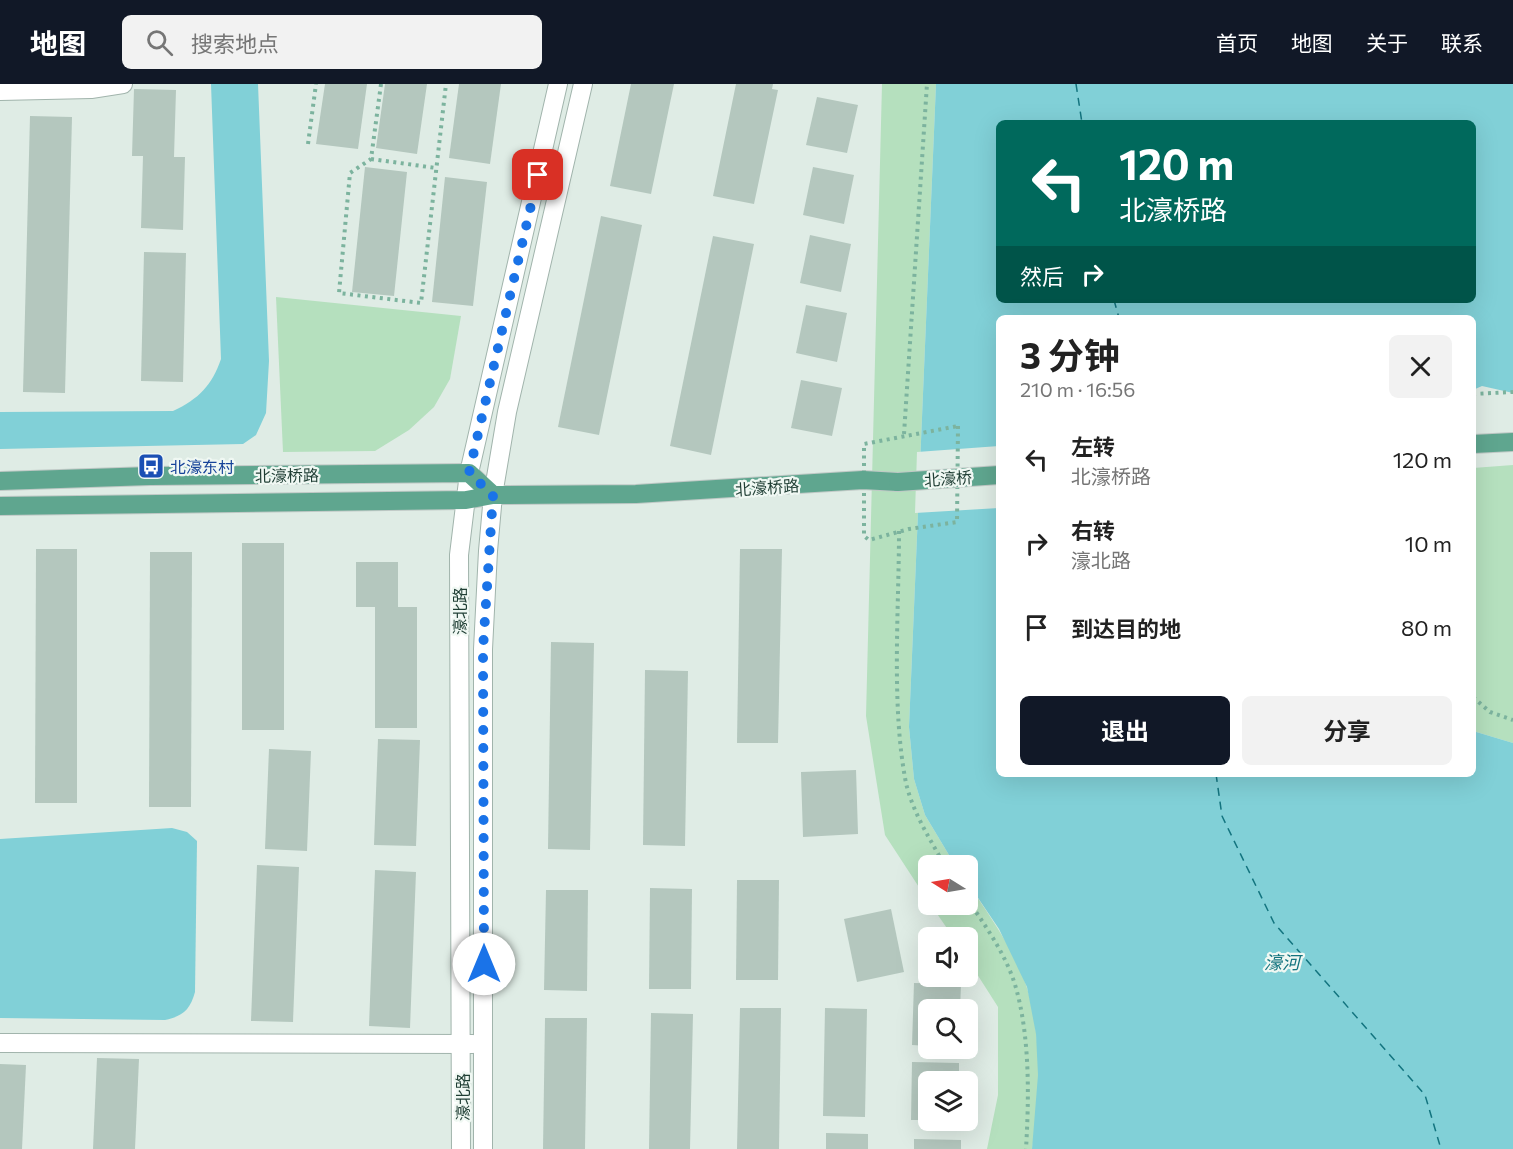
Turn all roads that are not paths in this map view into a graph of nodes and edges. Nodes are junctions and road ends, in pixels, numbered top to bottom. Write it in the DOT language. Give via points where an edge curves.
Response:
graph roads {
  1 [pos="123,84"];
  2 [pos="558,84"];
  3 [pos="583,84"];
  4 [pos="0,91"];
  5 [pos="1513,442"];
  6 [pos="1476,444"];
  7 [pos="469,473"];
  8 [pos="996,475"];
  9 [pos="0,481"];
  10 [pos="898,482"];
  11 [pos="493,495"];
  12 [pos="466,500"];
  13 [pos="0,506"];
  14 [pos="0,1043"];
  15 [pos="484,1044"];
  16 [pos="462,1045"];
  17 [pos="461,1149"];
  18 [pos="483,1149"];
  1 -- 4 [label="street" via="91,89"];
  2 -- 7 [label="street, 濠北路"];
  3 -- 11 [label="street, 濠北路" via="507,412"];
  5 -- 6 [label="main road"];
  7 -- 9 [label="main road, 北濠桥路"];
  7 -- 11 [label="main road"];
  7 -- 12 [label="street, 濠北路"];
  8 -- 10 [label="main road, 北濠桥, bridge"];
  10 -- 11 [label="main road, 北濠桥路" via="863,480 636,494"];
  11 -- 12 [label="main road, 北濠桥路"];
  11 -- 15 [label="street, 濠北路" via="483,649"];
  12 -- 13 [label="main road, 北濠桥路"];
  12 -- 16 [label="street, 濠北路" via="459,555"];
  14 -- 16 [label="street"];
  15 -- 16 [label="street"];
  15 -- 18 [label="street, 濠北路"];
  16 -- 17 [label="street, 濠北路"];
}
